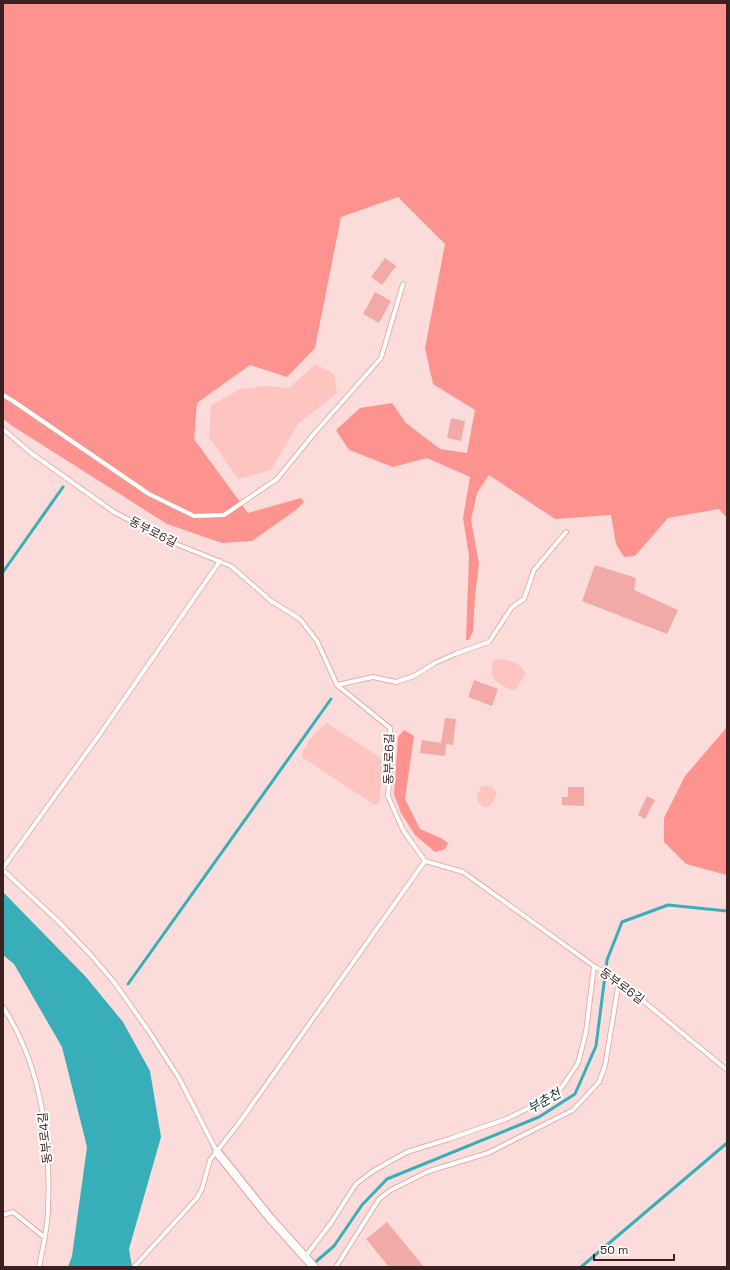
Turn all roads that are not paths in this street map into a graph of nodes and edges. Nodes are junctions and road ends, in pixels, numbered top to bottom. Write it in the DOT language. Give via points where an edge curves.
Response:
graph roads {
  1 [pos="403,284"];
  2 [pos="3,395"];
  3 [pos="3,429"];
  4 [pos="566,532"];
  5 [pos="220,561"];
  6 [pos="337,685"];
  7 [pos="425,861"];
  8 [pos="3,869"];
  9 [pos="594,966"];
  10 [pos="619,980"];
  11 [pos="3,1007"];
  12 [pos="727,1070"];
  13 [pos="216,1152"];
  14 [pos="3,1215"];
  15 [pos="44,1237"];
  16 [pos="305,1258"];
  17 [pos="135,1266"];
  18 [pos="39,1267"];
  19 [pos="314,1267"];
  20 [pos="336,1267"];
  1 -- 2 [label="lane" via="381,358 277,480 224,515 194,516 149,494"];
  3 -- 5 [label="lane, 동부로6길" via="31,453 114,512 169,541"];
  4 -- 6 [label="lane" via="534,570 524,599 512,607 489,642 455,654 414,676 396,682 373,677"];
  5 -- 6 [label="lane, 동부로6길" via="231,566 271,601 300,619 317,640"];
  5 -- 8 [label="lane"];
  6 -- 7 [label="lane, 동부로6길" via="390,728 388,796 403,830"];
  7 -- 9 [label="lane, 동부로6길" via="463,872"];
  7 -- 13 [label="lane"];
  8 -- 13 [label="lane" via="59,922 114,982 180,1078"];
  9 -- 10 [label="lane, 동부로6길"];
  9 -- 16 [label="lane" via="586,1032 578,1064 562,1087 535,1105 506,1118 407,1152 373,1171 356,1184"];
  10 -- 12 [label="lane, 동부로6길"];
  10 -- 20 [label="lane" via="605,1066 599,1082 573,1110 488,1153 429,1171 391,1190 379,1199"];
  11 -- 15 [label="lane, 동부로4길" via="26,1053 44,1116 49,1177"];
  13 -- 16 [label="street"];
  13 -- 17 [label="lane" via="210,1160 197,1198"];
  14 -- 15 [label="lane" via="13,1212"];
  15 -- 18 [label="lane, 동부로4길"];
  16 -- 19 [label="street"];
}
